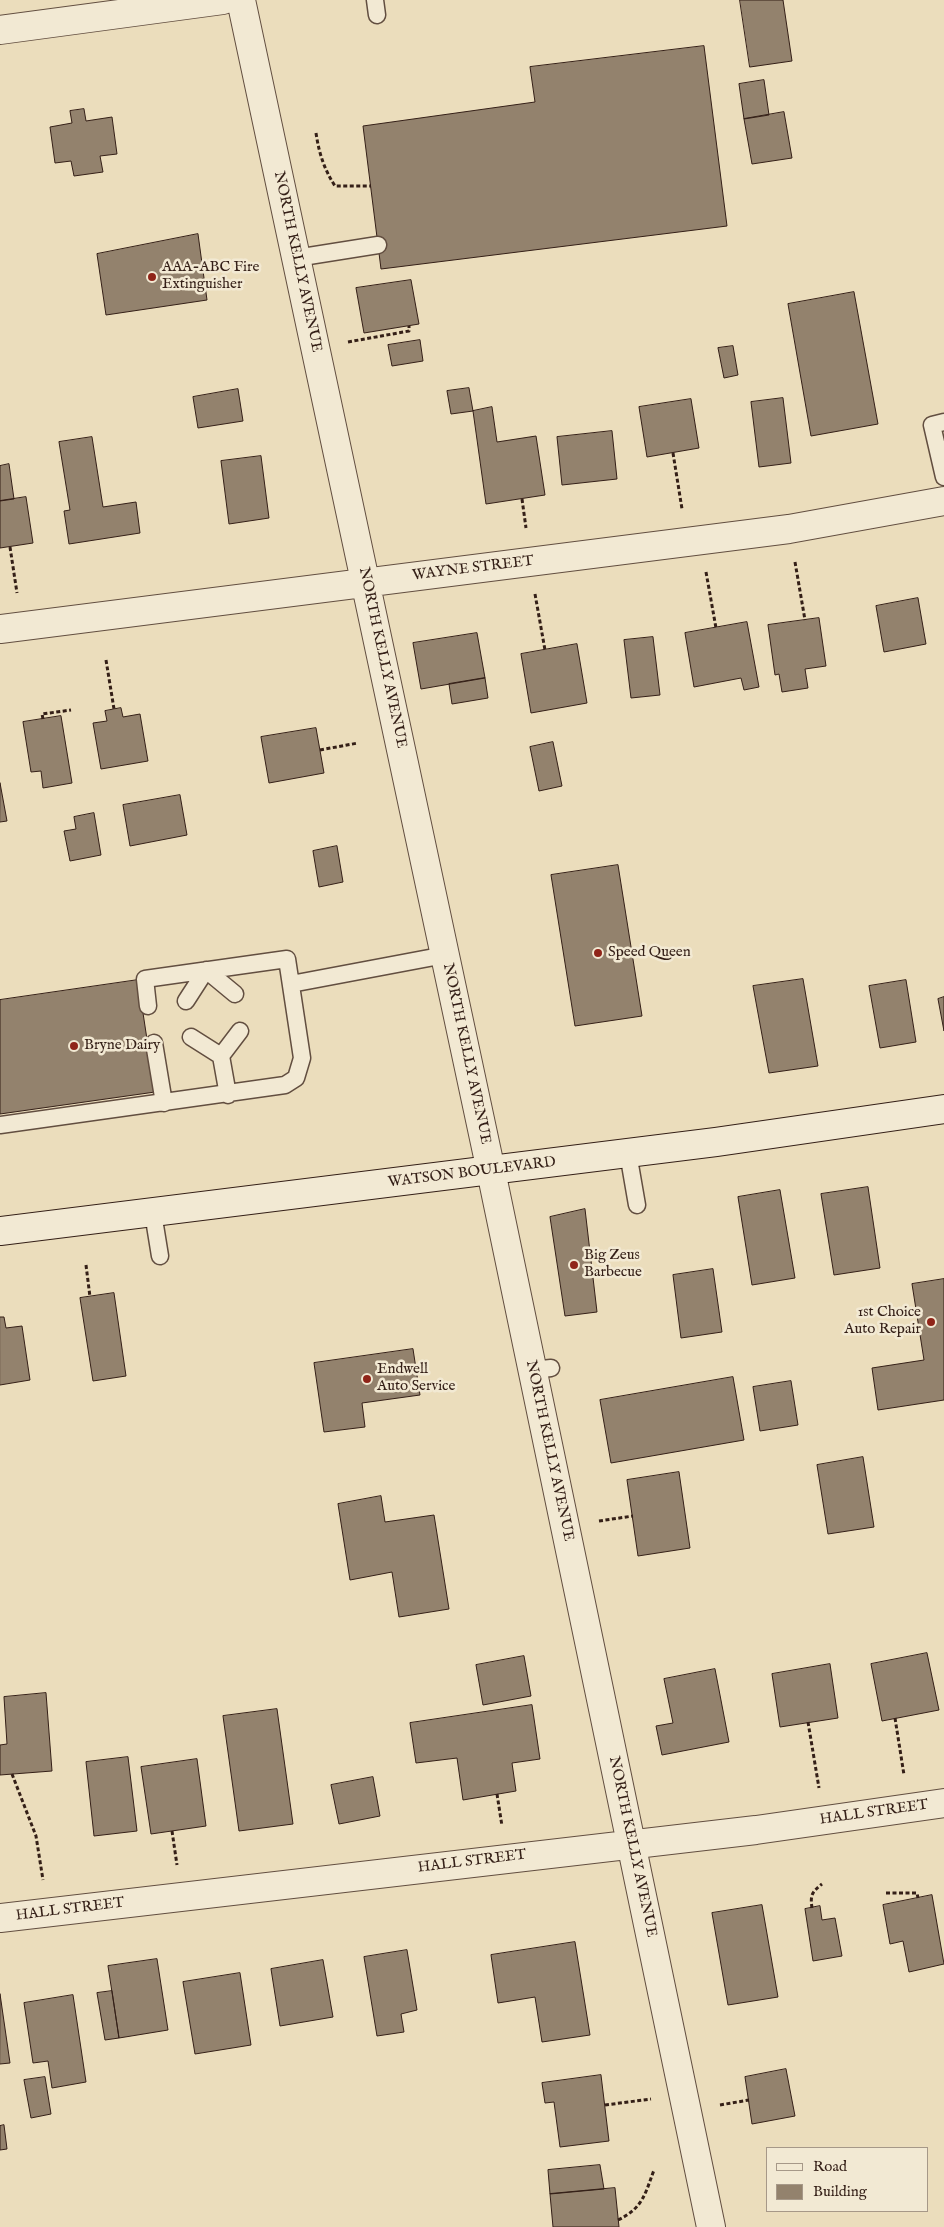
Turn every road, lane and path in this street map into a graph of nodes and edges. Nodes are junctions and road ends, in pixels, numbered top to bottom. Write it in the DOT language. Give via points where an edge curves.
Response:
graph roads {
  1 [pos="223,0"];
  2 [pos="241,0"];
  3 [pos="0,30"];
  4 [pos="316,133"];
  5 [pos="371,186"];
  6 [pos="378,244"];
  7 [pos="296,258"];
  8 [pos="408,326"];
  9 [pos="316,348"];
  10 [pos="944,422"];
  11 [pos="673,453"];
  12 [pos="944,477"];
  13 [pos="944,501"];
  14 [pos="789,529"];
  15 [pos="693,541"];
  16 [pos="10,547"];
  17 [pos="530,562"];
  18 [pos="366,583"];
  19 [pos="805,620"];
  20 [pos="11,627"];
  21 [pos="716,628"];
  22 [pos="545,650"];
  23 [pos="106,660"];
  24 [pos="114,709"];
  25 [pos="71,710"];
  26 [pos="43,719"];
  27 [pos="358,743"];
  28 [pos="320,750"];
  29 [pos="445,955"];
  30 [pos="206,970"];
  31 [pos="290,984"];
  32 [pos="235,994"];
  33 [pos="186,1001"];
  34 [pos="148,1006"];
  35 [pos="240,1031"];
  36 [pos="191,1037"];
  37 [pos="154,1043"];
  38 [pos="222,1056"];
  39 [pos="228,1095"];
  40 [pos="164,1104"];
  41 [pos="944,1109"];
  42 [pos="0,1126"];
  43 [pos="628,1153"];
  44 [pos="491,1170"];
  45 [pos="637,1205"];
  46 [pos="152,1213"];
  47 [pos="0,1231"];
  48 [pos="160,1256"];
  49 [pos="86,1265"];
  50 [pos="90,1297"];
  51 [pos="895,1718"];
  52 [pos="808,1722"];
  53 [pos="12,1774"];
  54 [pos="944,1803"];
  55 [pos="910,1808"];
  56 [pos="824,1820"];
  57 [pos="631,1843"];
  58 [pos="822,1884"];
  59 [pos="886,1893"];
  60 [pos="918,1898"];
  61 [pos="812,1908"];
  62 [pos="49,1912"];
  63 [pos="0,1918"];
  64 [pos="683,2095"];
  65 [pos="605,2105"];
  66 [pos="654,2170"];
  67 [pos="618,2220"];
  68 [pos="711,2227"];
  1 -- 3 [label="street"];
  2 -- 7 [label="street, NORTH KELLY AVENUE"];
  4 -- 5 [label="path" via="325,170 335,186"];
  6 -- 7 [label="lane"];
  7 -- 9 [label="street, NORTH KELLY AVENUE"];
  8 -- 9 [label="path" via="409,331"];
  9 -- 18 [label="street, NORTH KELLY AVENUE"];
  10 -- 12 [label="lane" via="932,425"];
  11 -- 15 [label="path"];
  13 -- 14 [label="street, WAYNE STREET"];
  14 -- 15 [label="street, WAYNE STREET"];
  14 -- 19 [label="path"];
  15 -- 17 [label="street, WAYNE STREET"];
  15 -- 21 [label="path"];
  16 -- 20 [label="path"];
  17 -- 18 [label="street, WAYNE STREET"];
  17 -- 22 [label="path"];
  18 -- 20 [label="street, WAYNE STREET"];
  18 -- 29 [label="street, NORTH KELLY AVENUE"];
  23 -- 24 [label="path"];
  25 -- 26 [label="path" via="42,714"];
  27 -- 28 [label="path"];
  29 -- 31 [label="lane"];
  29 -- 44 [label="street, NORTH KELLY AVENUE"];
  30 -- 31 [label="lane" via="286,959"];
  30 -- 32 [label="lane"];
  30 -- 33 [label="lane"];
  30 -- 34 [label="lane" via="145,979"];
  31 -- 39 [label="lane" via="302,1058 296,1078 285,1086"];
  35 -- 38 [label="lane"];
  36 -- 38 [label="lane"];
  37 -- 40 [label="lane"];
  38 -- 39 [label="lane"];
  39 -- 40 [label="lane"];
  40 -- 42 [label="lane"];
  41 -- 43 [label="street, WATSON BOULEVARD"];
  43 -- 44 [label="street, WATSON BOULEVARD"];
  43 -- 45 [label="lane"];
  44 -- 46 [label="street, WATSON BOULEVARD"];
  44 -- 57 [label="street, NORTH KELLY AVENUE" via="542,1369"];
  46 -- 47 [label="street, WATSON BOULEVARD"];
  46 -- 48 [label="lane"];
  49 -- 50 [label="path"];
  51 -- 55 [label="path"];
  52 -- 56 [label="path"];
  53 -- 62 [label="path" via="36,1836"];
  54 -- 55 [label="street, HALL STREET"];
  55 -- 56 [label="street, HALL STREET"];
  56 -- 57 [label="street, HALL STREET"];
  57 -- 62 [label="street, HALL STREET"];
  57 -- 64 [label="street, NORTH KELLY AVENUE"];
  58 -- 61 [label="path" via="812,1892"];
  59 -- 60 [label="path" via="917,1893"];
  62 -- 63 [label="street, HALL STREET"];
  64 -- 65 [label="path"];
  64 -- 68 [label="street, NORTH KELLY AVENUE"];
  66 -- 67 [label="path" via="642,2202 632,2214"];
}
